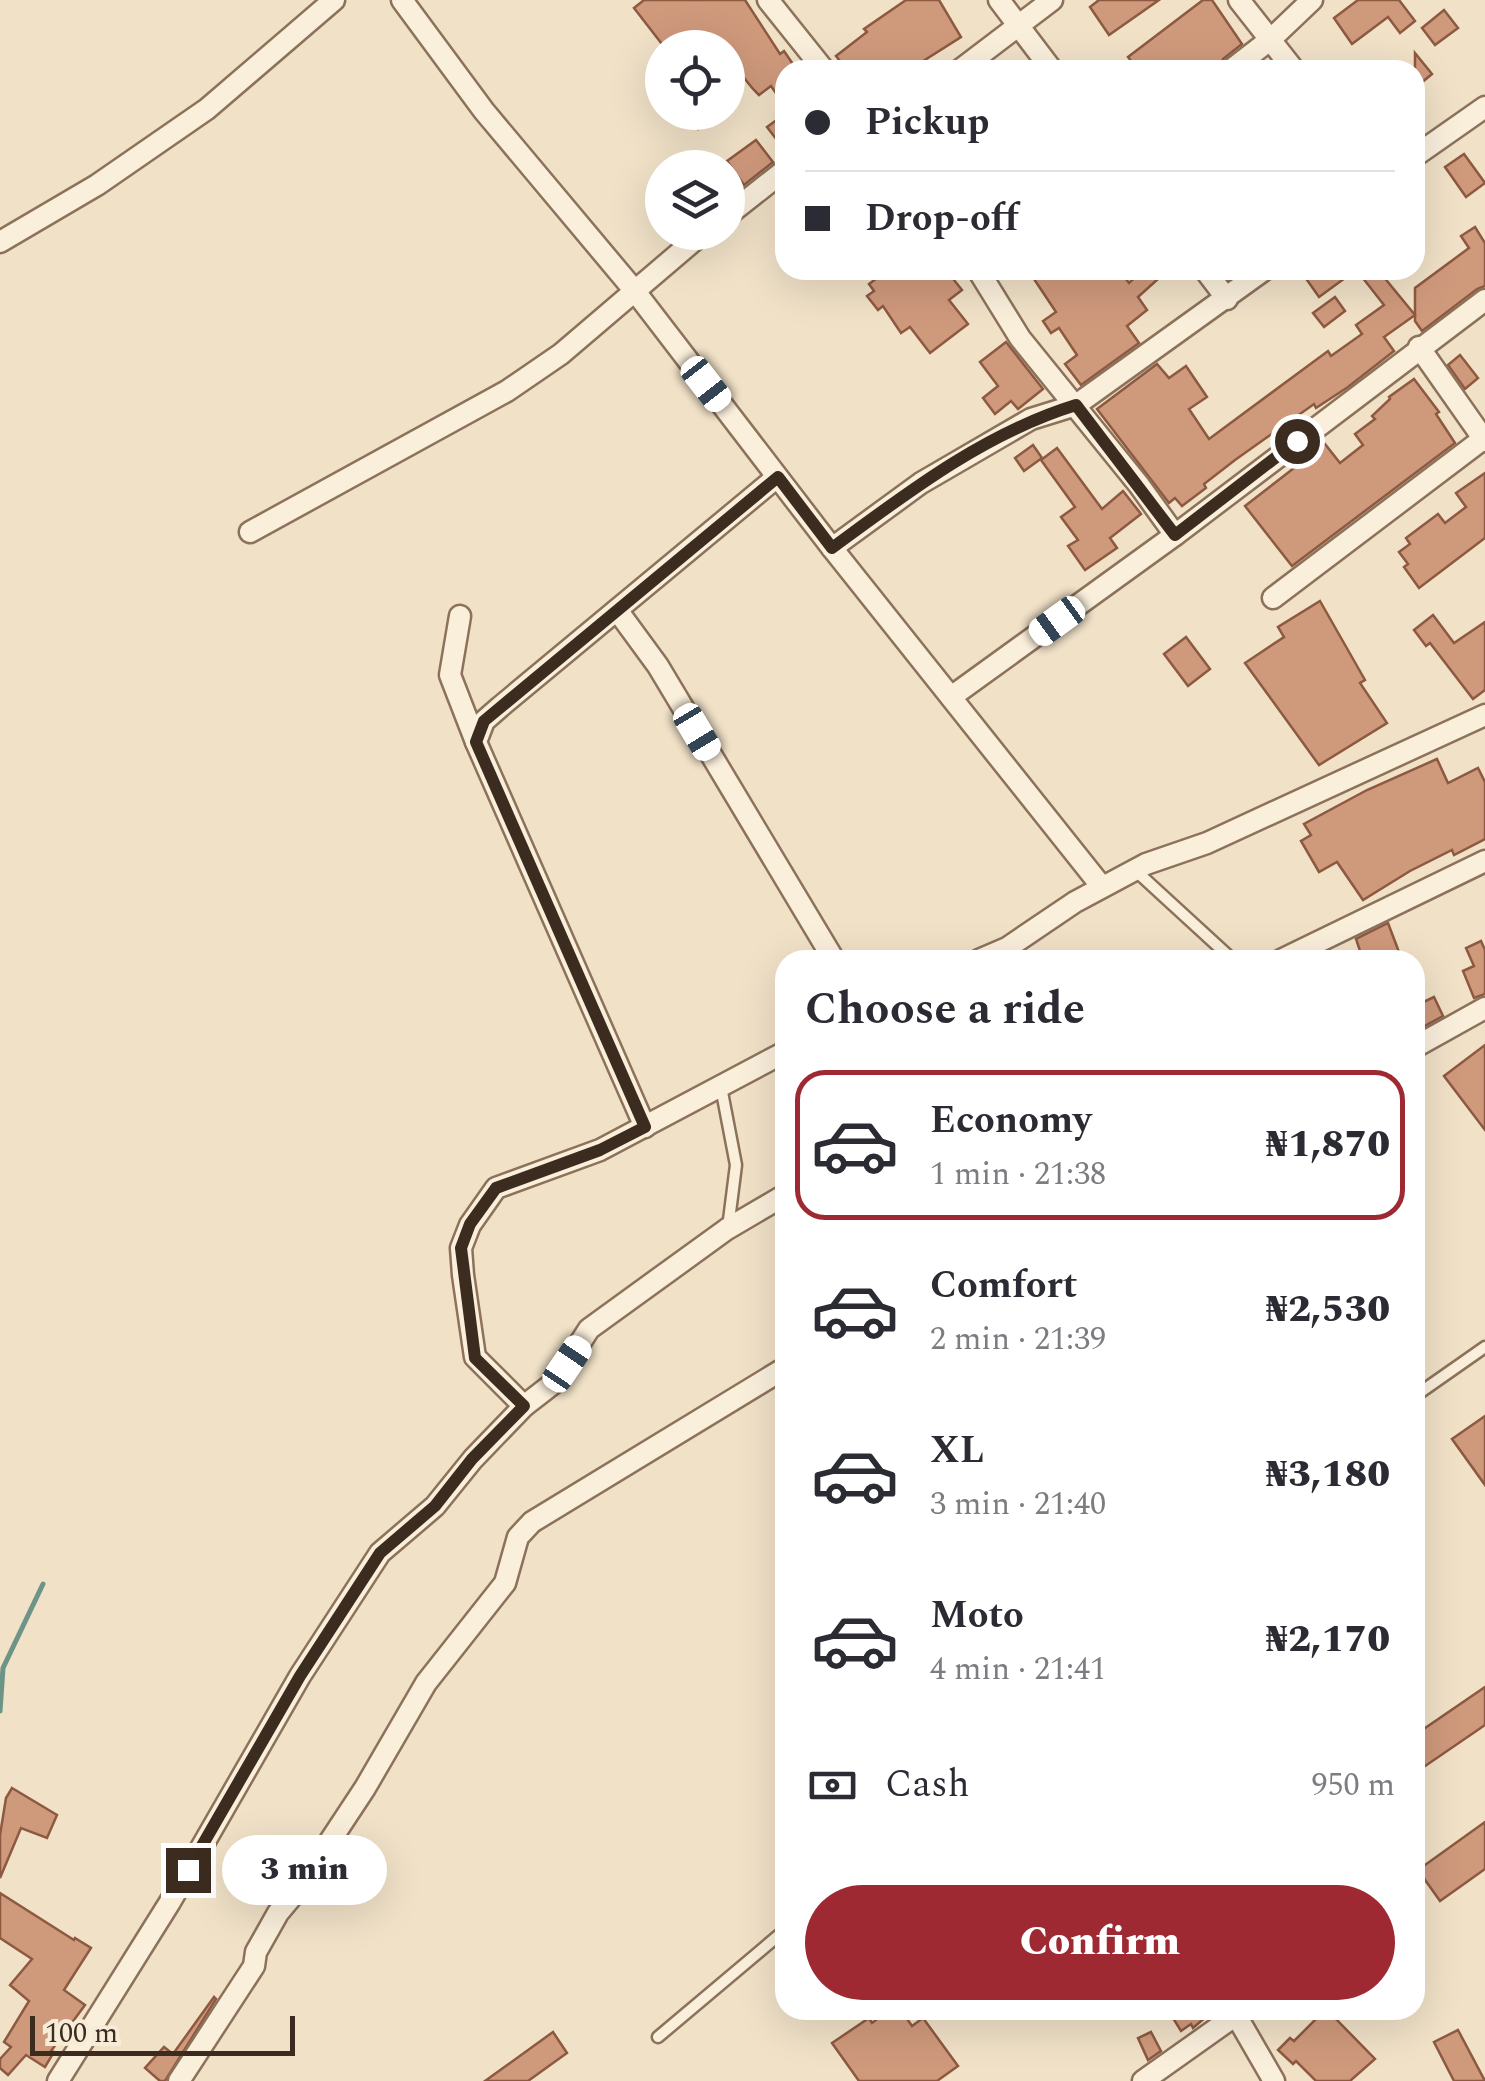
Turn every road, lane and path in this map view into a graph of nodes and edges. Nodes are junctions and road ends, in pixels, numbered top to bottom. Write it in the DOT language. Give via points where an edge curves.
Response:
graph roads {
  1 [pos="334,0"];
  2 [pos="402,0"];
  3 [pos="768,0"];
  4 [pos="999,0"];
  5 [pos="1052,0"];
  6 [pos="1239,0"];
  7 [pos="1312,0"];
  8 [pos="1018,26"];
  9 [pos="1271,39"];
  10 [pos="816,60"];
  11 [pos="973,60"];
  12 [pos="1044,60"];
  13 [pos="1244,60"];
  14 [pos="1287,60"];
  15 [pos="1485,107"];
  16 [pos="1425,149"];
  17 [pos="775,178"];
  18 [pos="745,202"];
  19 [pos="0,242"];
  20 [pos="682,250"];
  21 [pos="984,280"];
  22 [pos="1213,280"];
  23 [pos="1251,280"];
  24 [pos="634,290"];
  25 [pos="1227,299"];
  26 [pos="1485,300"];
  27 [pos="1419,347"];
  28 [pos="1076,405"];
  29 [pos="1484,440"];
  30 [pos="778,477"];
  31 [pos="250,532"];
  32 [pos="1175,535"];
  33 [pos="832,548"];
  34 [pos="1272,598"];
  35 [pos="617,610"];
  36 [pos="460,616"];
  37 [pos="951,697"];
  38 [pos="1485,716"];
  39 [pos="476,742"];
  40 [pos="1485,861"];
  41 [pos="1135,870"];
  42 [pos="1102,887"];
  43 [pos="828,950"];
  44 [pos="1002,950"];
  45 [pos="1222,950"];
  46 [pos="1301,950"];
  47 [pos="1485,1008"];
  48 [pos="1425,1042"];
  49 [pos="775,1057"];
  50 [pos="721,1086"];
  51 [pos="645,1127"];
  52 [pos="775,1202"];
  53 [pos="728,1228"];
  54 [pos="1485,1347"];
  55 [pos="775,1374"];
  56 [pos="1425,1389"];
  57 [pos="524,1406"];
  58 [pos="775,1939"];
  59 [pos="1226,2020"];
  60 [pos="1239,2020"];
  61 [pos="658,2038"];
  62 [pos="58,2081"];
  63 [pos="179,2081"];
  64 [pos="1143,2081"];
  65 [pos="1274,2081"];
  1 -- 19 [label="street" via="207,109"];
  2 -- 24 [label="street" via="484,111"];
  3 -- 10 [label="street"];
  4 -- 8 [label="street"];
  5 -- 8 [label="street"];
  6 -- 9 [label="street"];
  7 -- 9 [label="street"];
  8 -- 11 [label="street"];
  8 -- 12 [label="street"];
  9 -- 13 [label="street"];
  9 -- 14 [label="street"];
  15 -- 16 [label="street"];
  17 -- 18 [label="street"];
  20 -- 24 [label="street"];
  21 -- 28 [label="street" via="1020,338"];
  22 -- 25 [label="street"];
  23 -- 25 [label="street"];
  24 -- 30 [label="street"];
  24 -- 31 [label="street" via="508,392"];
  25 -- 28 [label="street"];
  26 -- 27 [label="street"];
  27 -- 29 [label="street"];
  27 -- 32 [label="street"];
  28 -- 32 [label="street"];
  28 -- 33 [label="street" via="1031,419 920,482"];
  29 -- 34 [label="street"];
  30 -- 33 [label="street"];
  30 -- 35 [label="street"];
  32 -- 37 [label="street"];
  33 -- 37 [label="street"];
  35 -- 39 [label="street" via="484,721"];
  35 -- 43 [label="street" via="658,666"];
  36 -- 39 [label="street" via="450,675"];
  37 -- 42 [label="street"];
  38 -- 41 [label="street"];
  39 -- 51 [label="street"];
  40 -- 46 [label="street"];
  41 -- 42 [label="street"];
  41 -- 45 [label="lane"];
  42 -- 44 [label="street"];
  47 -- 48 [label="street"];
  49 -- 50 [label="street"];
  50 -- 51 [label="street"];
  50 -- 53 [label="lane" via="736,1165"];
  51 -- 57 [label="street" via="496,1188 470,1224 461,1248 475,1358"];
  52 -- 53 [label="street"];
  53 -- 57 [label="street" via="590,1329 554,1382"];
  54 -- 56 [label="lane"];
  55 -- 63 [label="street" via="532,1522 518,1537 505,1583 426,1683"];
  57 -- 62 [label="street" via="435,1506 380,1553"];
  58 -- 61 [label="lane"];
  59 -- 64 [label="street"];
  60 -- 65 [label="street"];
}
